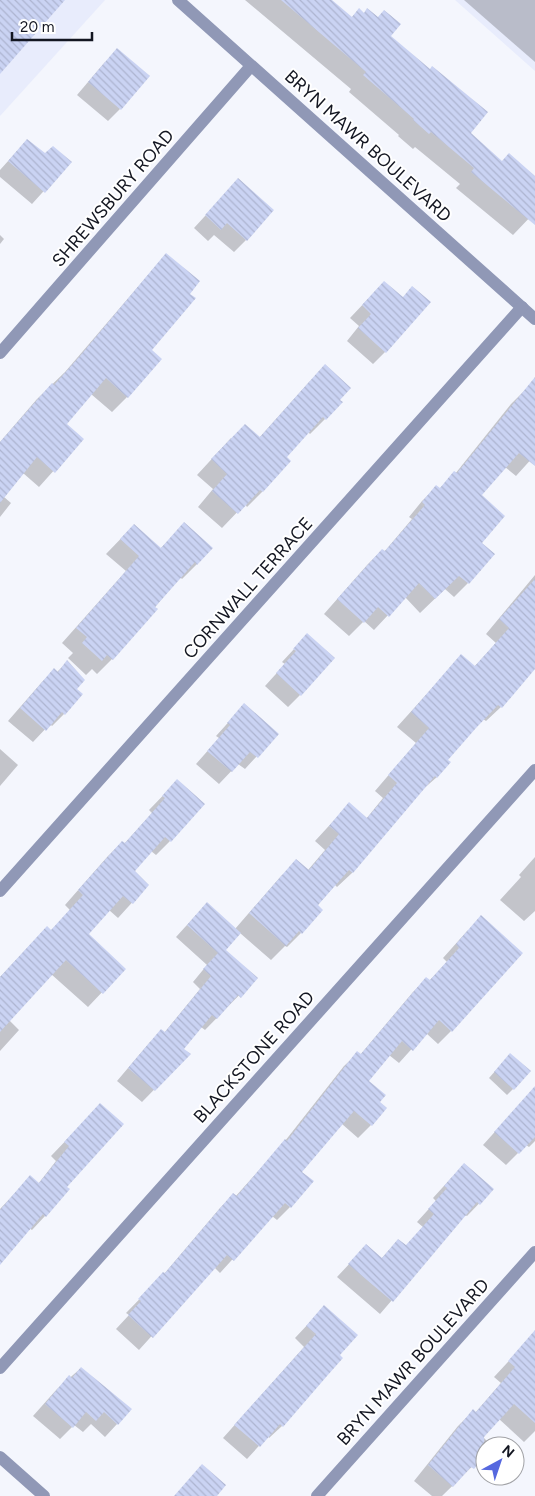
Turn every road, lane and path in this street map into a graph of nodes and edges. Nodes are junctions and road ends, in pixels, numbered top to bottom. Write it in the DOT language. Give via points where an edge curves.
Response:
graph roads {
  1 [pos="178,0"];
  2 [pos="251,66"];
  3 [pos="522,307"];
  4 [pos="535,319"];
  5 [pos="0,353"];
  6 [pos="535,770"];
  7 [pos="0,891"];
  8 [pos="535,1252"];
  9 [pos="0,1368"];
  10 [pos="0,1457"];
  11 [pos="44,1496"];
  12 [pos="317,1496"];
  1 -- 2 [label="street, BRYN MAWR BOULEVARD"];
  2 -- 3 [label="street, BRYN MAWR BOULEVARD"];
  2 -- 5 [label="street, SHREWSBURY ROAD"];
  3 -- 4 [label="street, BRYN MAWR BOULEVARD"];
  3 -- 7 [label="street, CORNWALL TERRACE"];
  6 -- 9 [label="street, BLACKSTONE ROAD"];
  8 -- 12 [label="street, BRYN MAWR BOULEVARD"];
  10 -- 11 [label="street"];
}
